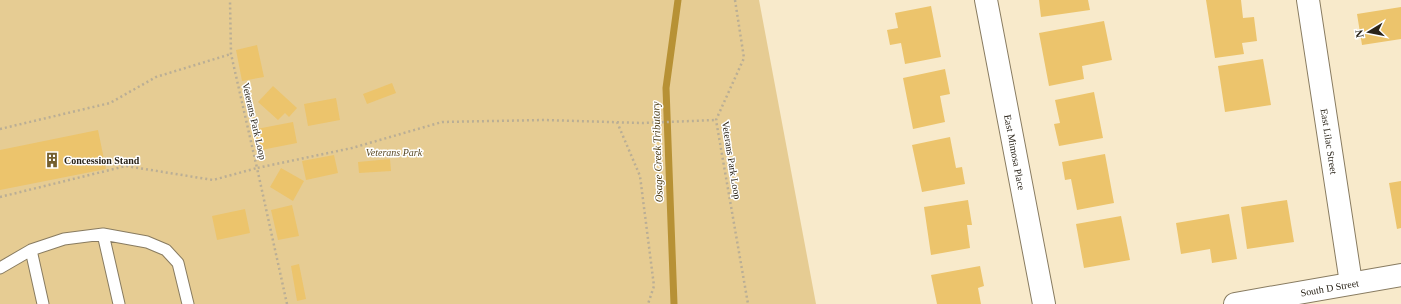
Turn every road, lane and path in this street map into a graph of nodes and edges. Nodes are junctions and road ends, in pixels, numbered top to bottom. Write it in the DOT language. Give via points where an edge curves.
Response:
graph roads {
  1 [pos="230,0"];
  2 [pos="735,0"];
  3 [pos="986,0"];
  4 [pos="1308,0"];
  5 [pos="232,54"];
  6 [pos="716,120"];
  7 [pos="617,122"];
  8 [pos="0,129"];
  9 [pos="258,168"];
  10 [pos="0,197"];
  11 [pos="103,234"];
  12 [pos="31,250"];
  13 [pos="0,268"];
  14 [pos="1401,275"];
  15 [pos="1351,283"];
  16 [pos="43,304"];
  17 [pos="119,304"];
  18 [pos="188,304"];
  19 [pos="287,304"];
  20 [pos="648,304"];
  21 [pos="748,304"];
  22 [pos="1044,304"];
  23 [pos="1235,304"];
  1 -- 5 [label="path, Veterans Park Loop"];
  2 -- 6 [label="path, Veterans Park Loop" via="744,58"];
  3 -- 22 [label="street, East Mimosa Place"];
  4 -- 15 [label="street, East Lilac Street"];
  5 -- 8 [label="path" via="156,77 110,103"];
  5 -- 9 [label="path, Veterans Park Loop"];
  6 -- 7 [label="path"];
  6 -- 21 [label="path, Veterans Park Loop"];
  7 -- 9 [label="path" via="442,122 352,148"];
  7 -- 20 [label="path" via="640,176 654,286"];
  9 -- 10 [label="path, Veterans Park Loop" via="214,180 126,166"];
  9 -- 19 [label="path"];
  11 -- 12 [label="lane" via="64,239"];
  11 -- 17 [label="lane"];
  11 -- 18 [label="lane" via="147,242 166,250 178,263"];
  12 -- 13 [label="lane"];
  12 -- 16 [label="lane"];
  14 -- 15 [label="street, South D Street"];
  15 -- 23 [label="street, South D Street"];
}
